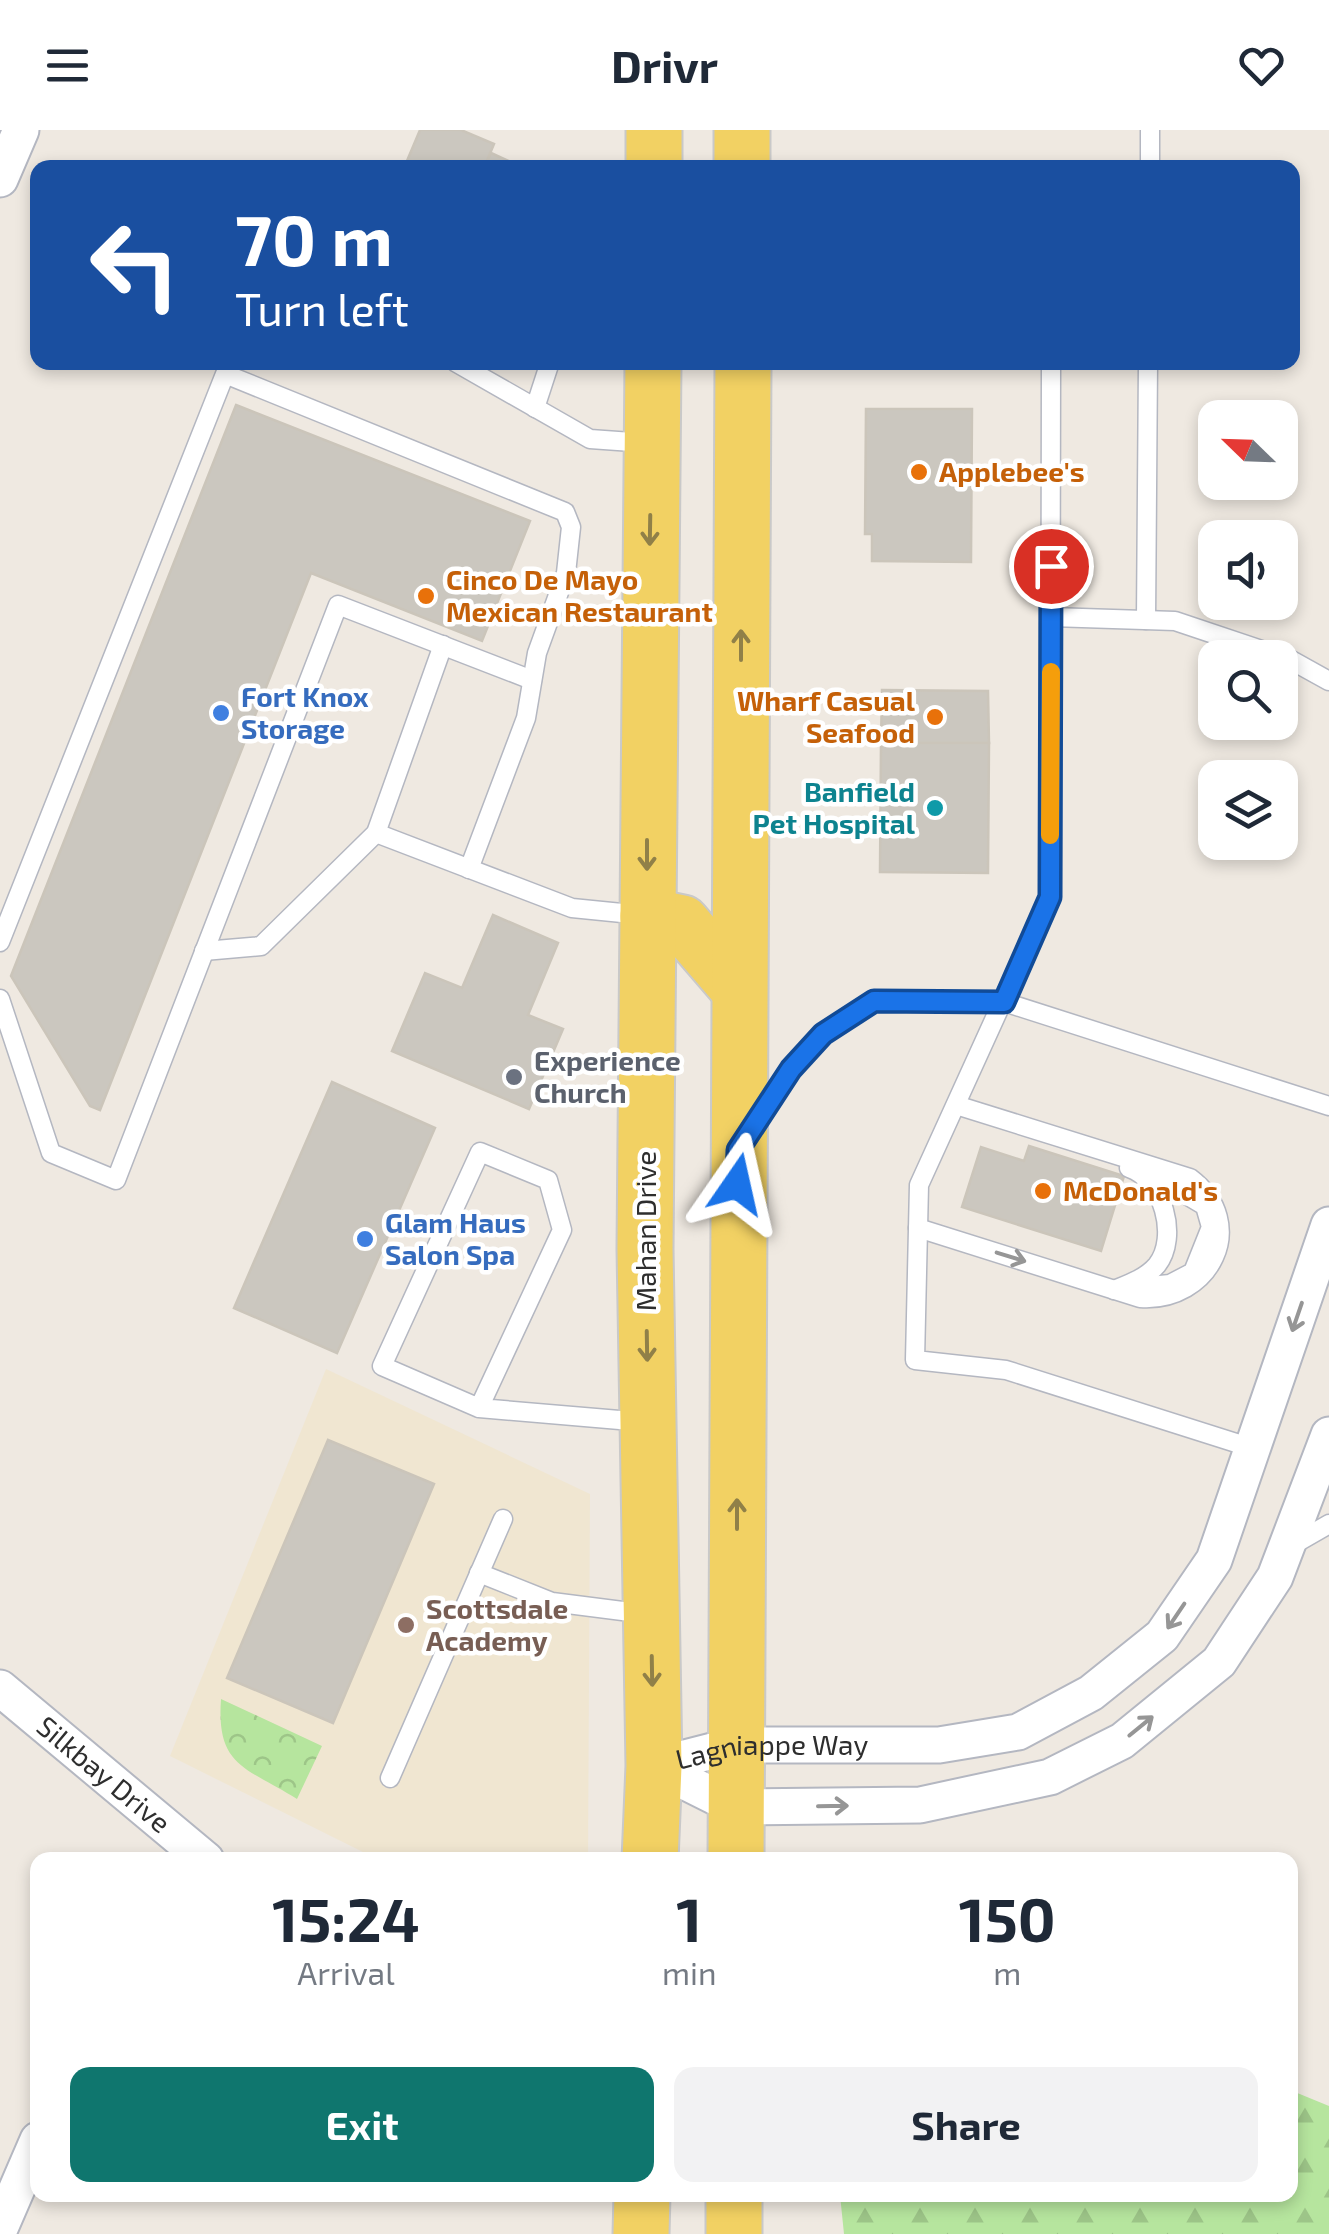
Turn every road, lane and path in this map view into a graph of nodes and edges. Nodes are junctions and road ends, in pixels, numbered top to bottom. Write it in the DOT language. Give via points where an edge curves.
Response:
graph roads {
  1 [pos="21,130"];
  2 [pos="654,130"];
  3 [pos="742,130"];
  4 [pos="1150,130"];
  5 [pos="654,160"];
  6 [pos="742,160"];
  7 [pos="1150,160"];
  8 [pos="0,179"];
  9 [pos="469,370"];
  10 [pos="547,370"];
  11 [pos="652,370"];
  12 [pos="743,370"];
  13 [pos="1052,370"];
  14 [pos="1148,370"];
  15 [pos="534,408"];
  16 [pos="652,443"];
  17 [pos="1051,617"];
  18 [pos="1146,620"];
  19 [pos="443,645"];
  20 [pos="532,680"];
  21 [pos="1329,681"];
  22 [pos="376,833"];
  23 [pos="470,869"];
  24 [pos="648,916"];
  25 [pos="0,942"];
  26 [pos="204,952"];
  27 [pos="738,988"];
  28 [pos="0,999"];
  29 [pos="1004,1002"];
  30 [pos="956,1105"];
  31 [pos="1329,1106"];
  32 [pos="738,1150"];
  33 [pos="1138,1171"];
  34 [pos="1329,1224"];
  35 [pos="918,1228"];
  36 [pos="1114,1290"];
  37 [pos="478,1408"];
  38 [pos="648,1422"];
  39 [pos="1329,1434"];
  40 [pos="1252,1448"];
  41 [pos="503,1519"];
  42 [pos="1329,1524"];
  43 [pos="1286,1548"];
  44 [pos="479,1573"];
  45 [pos="652,1615"];
  46 [pos="0,1688"];
  47 [pos="736,1745"];
  48 [pos="654,1766"];
  49 [pos="390,1778"];
  50 [pos="736,1834"];
  51 [pos="163,1846"];
  52 [pos="650,1852"];
  53 [pos="30,2159"];
  54 [pos="642,2202"];
  55 [pos="734,2202"];
  56 [pos="0,2228"];
  57 [pos="641,2234"];
  58 [pos="734,2234"];
  1 -- 8 [label="street"];
  2 -- 5 [label="main road"];
  3 -- 6 [label="main road"];
  4 -- 7 [label="lane"];
  9 -- 15 [label="lane"];
  10 -- 15 [label="lane"];
  11 -- 16 [label="main road, Mahan Drive"];
  27 -- 12 [label="main road, one-way"];
  13 -- 17 [label="lane"];
  14 -- 18 [label="lane"];
  15 -- 16 [label="lane" via="590,439"];
  16 -- 24 [label="main road, Mahan Drive, one-way"];
  17 -- 18 [label="lane"];
  17 -- 29 [label="lane" via="1050,897"];
  18 -- 21 [label="lane" via="1175,622 1291,660"];
  19 -- 20 [label="lane"];
  19 -- 22 [label="lane"];
  19 -- 26 [label="lane" via="338,604"];
  20 -- 23 [label="lane" via="526,718"];
  20 -- 25 [label="lane" via="566,573 571,527 565,512 225,374"];
  22 -- 23 [label="lane"];
  22 -- 26 [label="lane" via="261,946"];
  23 -- 24 [label="lane" via="572,908"];
  24 -- 27 [label="main road" via="682,923"];
  24 -- 38 [label="main road, Mahan Drive, one-way"];
  26 -- 28 [label="lane" via="116,1180 51,1153"];
  27 -- 32 [label="main road"];
  29 -- 30 [label="lane"];
  29 -- 31 [label="lane"];
  29 -- 32 [label="lane" via="874,1001 811,1047"];
  30 -- 33 [label="lane" via="992,1127"];
  30 -- 35 [label="lane" via="919,1184"];
  30 -- 36 [label="lane" via="1202,1187 1220,1230 1218,1256 1197,1281 1166,1300"];
  47 -- 32 [label="main road, one-way"];
  33 -- 36 [label="lane" via="1152,1181 1164,1208 1165,1244 1158,1264"];
  33 -- 36 [label="lane" via="1205,1206 1211,1227 1193,1272 1170,1284"];
  34 -- 40 [label="street, Lagniappe Way, one-way"];
  35 -- 36 [label="lane, one-way"];
  35 -- 40 [label="lane" via="915,1360 1006,1370"];
  37 -- 37 [label="lane" via="382,1366 480,1152 548,1180 562,1230"];
  37 -- 38 [label="lane"];
  38 -- 45 [label="main road, Mahan Drive"];
  39 -- 43 [label="street, Lagniappe Way"];
  40 -- 47 [label="street, Lagniappe Way, one-way" via="1214,1560 1162,1636 1091,1693 1018,1732 939,1746"];
  41 -- 44 [label="lane"];
  42 -- 43 [label="lane"];
  50 -- 43 [label="street, Lagniappe Way, one-way" via="1050,1777 1122,1741 1219,1662 1275,1577"];
  44 -- 45 [label="lane" via="552,1602"];
  44 -- 49 [label="lane"];
  45 -- 48 [label="main road, Mahan Drive, one-way"];
  46 -- 51 [label="street, Silkbay Drive"];
  47 -- 48 [label="street, Lagniappe Way"];
  47 -- 50 [label="main road"];
  48 -- 50 [label="street, Lagniappe Way"];
  48 -- 52 [label="main road, Mahan Drive"];
  53 -- 56 [label="street"];
  54 -- 57 [label="main road"];
  55 -- 58 [label="main road"];
}
